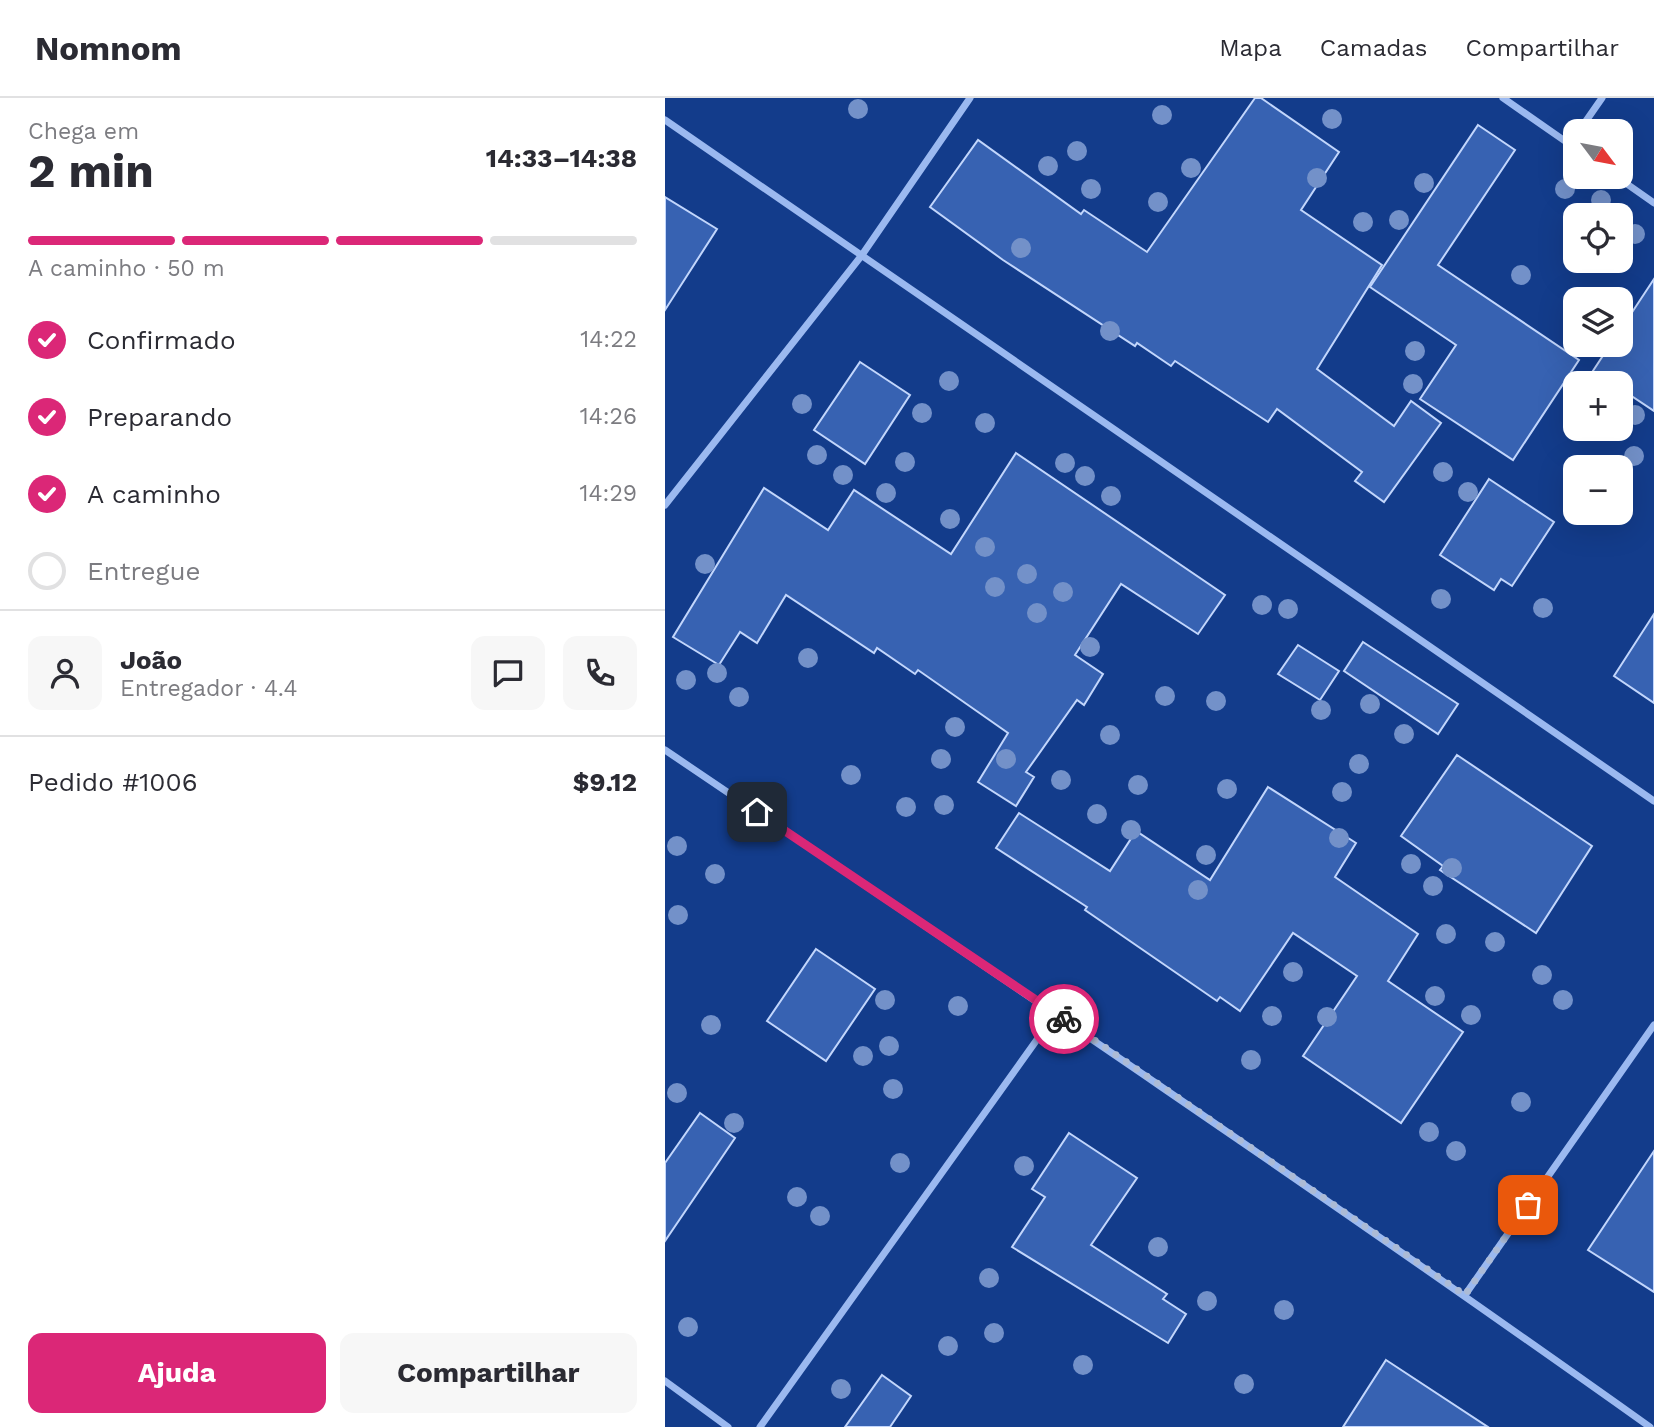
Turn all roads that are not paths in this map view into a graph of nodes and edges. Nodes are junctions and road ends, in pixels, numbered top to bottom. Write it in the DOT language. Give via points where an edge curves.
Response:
graph roads {
  1 [pos="970,98"];
  2 [pos="1503,98"];
  3 [pos="1602,98"];
  4 [pos="1587,119"];
  5 [pos="665,120"];
  6 [pos="1563,140"];
  7 [pos="1633,188"];
  8 [pos="1654,203"];
  9 [pos="862,255"];
  10 [pos="665,505"];
  11 [pos="665,750"];
  12 [pos="1654,801"];
  13 [pos="1056,1013"];
  14 [pos="1654,1024"];
  15 [pos="1465,1295"];
  16 [pos="665,1381"];
  17 [pos="728,1427"];
  18 [pos="760,1427"];
  19 [pos="1650,1427"];
  1 -- 9 [label="street"];
  2 -- 6 [label="street"];
  3 -- 4 [label="street"];
  5 -- 9 [label="street"];
  7 -- 8 [label="street"];
  9 -- 10 [label="street"];
  9 -- 12 [label="street"];
  11 -- 13 [label="street"];
  13 -- 15 [label="street"];
  13 -- 18 [label="street"];
  14 -- 15 [label="street"];
  15 -- 19 [label="street"];
  16 -- 17 [label="street"];
}
